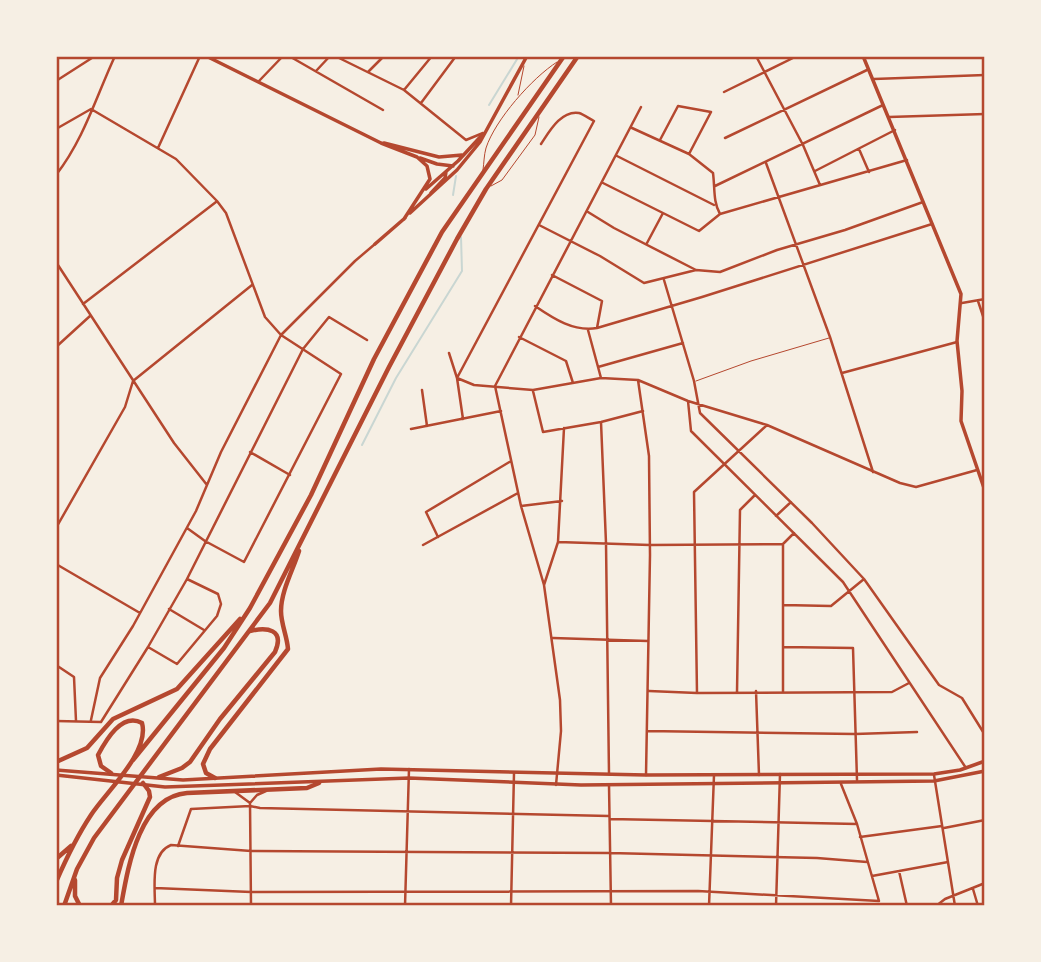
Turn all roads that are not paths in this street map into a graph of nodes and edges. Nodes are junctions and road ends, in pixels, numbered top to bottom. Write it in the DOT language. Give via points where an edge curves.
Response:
graph roads {
  1 [pos="95,56"];
  2 [pos="115,56"];
  3 [pos="200,56"];
  4 [pos="206,56"];
  5 [pos="283,56"];
  6 [pos="289,56"];
  7 [pos="333,56"];
  8 [pos="384,56"];
  9 [pos="432,56"];
  10 [pos="456,56"];
  11 [pos="578,56"];
  12 [pos="756,56"];
  13 [pos="797,56"];
  14 [pos="863,56"];
  15 [pos="563,57"];
  16 [pos="526,58"];
  17 [pos="868,69"];
  18 [pos="316,71"];
  19 [pos="368,72"];
  20 [pos="765,72"];
  21 [pos="985,75"];
  22 [pos="874,79"];
  23 [pos="56,81"];
  24 [pos="257,82"];
  25 [pos="404,90"];
  26 [pos="724,93"];
  27 [pos="518,95"];
  28 [pos="421,103"];
  29 [pos="884,104"];
  30 [pos="642,107"];
  31 [pos="91,109"];
  32 [pos="383,110"];
  33 [pos="784,110"];
  34 [pos="985,114"];
  35 [pos="889,117"];
  36 [pos="632,128"];
  37 [pos="56,129"];
  38 [pos="895,130"];
  39 [pos="487,131"];
  40 [pos="725,138"];
  41 [pos="660,139"];
  42 [pos="382,143"];
  43 [pos="541,144"];
  44 [pos="803,145"];
  45 [pos="158,148"];
  46 [pos="859,149"];
  47 [pos="689,153"];
  48 [pos="464,154"];
  49 [pos="617,156"];
  50 [pos="417,157"];
  51 [pos="439,157"];
  52 [pos="907,160"];
  53 [pos="766,163"];
  54 [pos="462,164"];
  55 [pos="453,166"];
  56 [pos="445,169"];
  57 [pos="815,171"];
  58 [pos="869,172"];
  59 [pos="56,174"];
  60 [pos="482,174"];
  61 [pos="603,183"];
  62 [pos="820,185"];
  63 [pos="715,186"];
  64 [pos="422,193"];
  65 [pos="430,195"];
  66 [pos="778,197"];
  67 [pos="217,201"];
  68 [pos="923,201"];
  69 [pos="714,205"];
  70 [pos="587,211"];
  71 [pos="663,213"];
  72 [pos="720,214"];
  73 [pos="404,219"];
  74 [pos="932,224"];
  75 [pos="539,225"];
  76 [pos="572,241"];
  77 [pos="647,243"];
  78 [pos="375,244"];
  79 [pos="796,244"];
  80 [pos="56,262"];
  81 [pos="803,265"];
  82 [pos="696,270"];
  83 [pos="552,275"];
  84 [pos="664,280"];
  85 [pos="252,285"];
  86 [pos="985,299"];
  87 [pos="978,300"];
  88 [pos="962,303"];
  89 [pos="83,304"];
  90 [pos="672,305"];
  91 [pos="535,306"];
  92 [pos="90,316"];
  93 [pos="985,322"];
  94 [pos="597,327"];
  95 [pos="588,329"];
  96 [pos="281,335"];
  97 [pos="519,337"];
  98 [pos="830,337"];
  99 [pos="366,340"];
  100 [pos="957,342"];
  101 [pos="683,343"];
  102 [pos="56,347"];
  103 [pos="303,349"];
  104 [pos="449,353"];
  105 [pos="598,367"];
  106 [pos="842,374"];
  107 [pos="457,377"];
  108 [pos="601,377"];
  109 [pos="638,380"];
  110 [pos="133,381"];
  111 [pos="694,381"];
  112 [pos="573,383"];
  113 [pos="495,386"];
  114 [pos="422,390"];
  115 [pos="533,390"];
  116 [pos="688,401"];
  117 [pos="699,404"];
  118 [pos="501,411"];
  119 [pos="643,411"];
  120 [pos="463,419"];
  121 [pos="601,422"];
  122 [pos="767,425"];
  123 [pos="427,426"];
  124 [pos="564,428"];
  125 [pos="411,429"];
  126 [pos="250,452"];
  127 [pos="738,452"];
  128 [pos="511,461"];
  129 [pos="724,464"];
  130 [pos="978,469"];
  131 [pos="873,472"];
  132 [pos="289,475"];
  133 [pos="207,485"];
  134 [pos="985,491"];
  135 [pos="519,494"];
  136 [pos="755,495"];
  137 [pos="562,501"];
  138 [pos="791,502"];
  139 [pos="521,506"];
  140 [pos="776,516"];
  141 [pos="56,528"];
  142 [pos="187,528"];
  143 [pos="308,530"];
  144 [pos="794,533"];
  145 [pos="438,537"];
  146 [pos="205,541"];
  147 [pos="558,542"];
  148 [pos="606,543"];
  149 [pos="783,544"];
  150 [pos="423,545"];
  151 [pos="650,545"];
  152 [pos="695,545"];
  153 [pos="738,545"];
  154 [pos="56,564"];
  155 [pos="187,579"];
  156 [pos="864,579"];
  157 [pos="544,585"];
  158 [pos="850,592"];
  159 [pos="783,605"];
  160 [pos="250,608"];
  161 [pos="169,609"];
  162 [pos="140,613"];
  163 [pos="204,630"];
  164 [pos="250,632"];
  165 [pos="552,638"];
  166 [pos="607,640"];
  167 [pos="648,641"];
  168 [pos="148,647"];
  169 [pos="783,647"];
  170 [pos="56,665"];
  171 [pos="910,682"];
  172 [pos="649,691"];
  173 [pos="756,691"];
  174 [pos="783,691"];
  175 [pos="737,692"];
  176 [pos="854,692"];
  177 [pos="697,693"];
  178 [pos="91,720"];
  179 [pos="56,721"];
  180 [pos="76,721"];
  181 [pos="647,731"];
  182 [pos="757,732"];
  183 [pos="917,732"];
  184 [pos="855,734"];
  185 [pos="985,735"];
  186 [pos="133,760"];
  187 [pos="985,761"];
  188 [pos="56,762"];
  189 [pos="966,768"];
  190 [pos="409,769"];
  191 [pos="985,771"];
  192 [pos="514,772"];
  193 [pos="56,773"];
  194 [pos="111,773"];
  195 [pos="556,774"];
  196 [pos="608,774"];
  197 [pos="857,774"];
  198 [pos="934,774"];
  199 [pos="646,775"];
  200 [pos="714,775"];
  201 [pos="759,775"];
  202 [pos="780,775"];
  203 [pos="159,777"];
  204 [pos="215,778"];
  205 [pos="409,778"];
  206 [pos="934,781"];
  207 [pos="143,783"];
  208 [pos="319,783"];
  209 [pos="514,783"];
  210 [pos="857,783"];
  211 [pos="780,784"];
  212 [pos="841,784"];
  213 [pos="556,785"];
  214 [pos="609,785"];
  215 [pos="715,785"];
  216 [pos="271,789"];
  217 [pos="232,791"];
  218 [pos="250,804"];
  219 [pos="408,810"];
  220 [pos="513,813"];
  221 [pos="610,817"];
  222 [pos="713,820"];
  223 [pos="985,820"];
  224 [pos="778,823"];
  225 [pos="857,824"];
  226 [pos="942,827"];
  227 [pos="860,837"];
  228 [pos="74,843"];
  229 [pos="178,846"];
  230 [pos="251,851"];
  231 [pos="407,853"];
  232 [pos="513,853"];
  233 [pos="610,853"];
  234 [pos="712,855"];
  235 [pos="777,857"];
  236 [pos="56,859"];
  237 [pos="867,862"];
  238 [pos="948,862"];
  239 [pos="62,867"];
  240 [pos="899,871"];
  241 [pos="56,875"];
  242 [pos="75,875"];
  243 [pos="872,876"];
  244 [pos="56,883"];
  245 [pos="985,883"];
  246 [pos="155,888"];
  247 [pos="973,888"];
  248 [pos="405,891"];
  249 [pos="611,891"];
  250 [pos="709,891"];
  251 [pos="251,892"];
  252 [pos="512,892"];
  253 [pos="776,895"];
  254 [pos="954,896"];
  255 [pos="879,901"];
  256 [pos="64,906"];
  257 [pos="80,906"];
  258 [pos="111,906"];
  259 [pos="121,906"];
  260 [pos="155,906"];
  261 [pos="251,906"];
  262 [pos="405,906"];
  263 [pos="512,906"];
  264 [pos="611,906"];
  265 [pos="709,906"];
  266 [pos="776,906"];
  267 [pos="881,906"];
  268 [pos="907,906"];
  269 [pos="936,906"];
  270 [pos="955,906"];
  271 [pos="978,906"];
  1 -- 23 [label="street"];
  2 -- 31 [label="street"];
  3 -- 45 [label="street"];
  4 -- 24 [label="main road"];
  5 -- 24 [label="street"];
  6 -- 18 [label="street"];
  7 -- 18 [label="street"];
  7 -- 19 [label="street"];
  8 -- 19 [label="street"];
  9 -- 25 [label="street"];
  10 -- 28 [label="street"];
  11 -- 143 [label="highway" via="486,189 438,272"];
  12 -- 20 [label="street"];
  13 -- 20 [label="street"];
  14 -- 17 [label="main road"];
  15 -- 60 [label="highway"];
  15 -- 60 [label="lane" via="541,72 500,123 486,147"];
  16 -- 27 [label="lane"];
  16 -- 39 [label="main road"];
  17 -- 22 [label="main road"];
  17 -- 33 [label="street"];
  18 -- 32 [label="street"];
  19 -- 25 [label="street"];
  20 -- 26 [label="street"];
  20 -- 33 [label="street"];
  21 -- 22 [label="street"];
  22 -- 29 [label="main road"];
  24 -- 42 [label="main road"];
  25 -- 28 [label="street"];
  28 -- 39 [label="street" via="466,140"];
  29 -- 35 [label="main road"];
  29 -- 44 [label="street"];
  30 -- 36 [label="street"];
  31 -- 37 [label="street"];
  31 -- 45 [label="street"];
  31 -- 59 [label="street" via="85,131"];
  33 -- 40 [label="street"];
  33 -- 44 [label="street"];
  34 -- 35 [label="street"];
  35 -- 38 [label="main road"];
  36 -- 41 [label="street"];
  36 -- 49 [label="street"];
  38 -- 46 [label="street"];
  38 -- 52 [label="main road"];
  39 -- 48 [label="main road"];
  39 -- 54 [label="main road"];
  41 -- 47 [label="street"];
  41 -- 47 [label="street" via="678,106 711,113"];
  42 -- 50 [label="main road"];
  42 -- 51 [label="main road"];
  43 -- 75 [label="street" via="553,125 567,115 578,113 594,121"];
  44 -- 53 [label="street"];
  44 -- 57 [label="street"];
  45 -- 67 [label="street" via="176,159"];
  46 -- 57 [label="street"];
  46 -- 58 [label="street"];
  47 -- 63 [label="street" via="713,173"];
  48 -- 51 [label="main road"];
  48 -- 55 [label="main road"];
  49 -- 61 [label="street"];
  49 -- 69 [label="street"];
  50 -- 56 [label="main road"];
  50 -- 64 [label="main road" via="430,173"];
  51 -- 56 [label="main road"];
  52 -- 58 [label="street"];
  52 -- 68 [label="main road"];
  53 -- 63 [label="street"];
  53 -- 66 [label="street"];
  54 -- 55 [label="main road"];
  54 -- 65 [label="main road"];
  55 -- 56 [label="main road"];
  56 -- 64 [label="main road"];
  56 -- 65 [label="main road" via="444,178"];
  57 -- 62 [label="street"];
  58 -- 62 [label="street"];
  60 -- 160 [label="highway" via="442,232 392,325 311,495"];
  61 -- 70 [label="street"];
  61 -- 71 [label="street"];
  62 -- 66 [label="street"];
  63 -- 69 [label="street"];
  64 -- 73 [label="main road"];
  65 -- 73 [label="main road"];
  66 -- 72 [label="street"];
  66 -- 79 [label="street"];
  67 -- 85 [label="street" via="226,213"];
  67 -- 89 [label="street"];
  68 -- 74 [label="main road"];
  68 -- 79 [label="street"];
  69 -- 72 [label="street"];
  70 -- 76 [label="street"];
  70 -- 77 [label="street"];
  71 -- 72 [label="street" via="699,231"];
  71 -- 77 [label="street"];
  73 -- 78 [label="main road"];
  74 -- 81 [label="street"];
  74 -- 88 [label="main road"];
  75 -- 76 [label="street"];
  75 -- 107 [label="street"];
  76 -- 83 [label="street"];
  76 -- 84 [label="street" via="644,283"];
  77 -- 82 [label="street"];
  78 -- 96 [label="street"];
  79 -- 81 [label="street"];
  79 -- 82 [label="street" via="720,272"];
  80 -- 89 [label="street"];
  81 -- 90 [label="street"];
  81 -- 98 [label="street"];
  82 -- 84 [label="street"];
  83 -- 91 [label="street"];
  83 -- 94 [label="street" via="602,301"];
  84 -- 90 [label="street"];
  85 -- 96 [label="street" via="265,317"];
  85 -- 110 [label="street"];
  86 -- 87 [label="street"];
  87 -- 88 [label="street"];
  87 -- 93 [label="street"];
  88 -- 100 [label="main road"];
  89 -- 92 [label="street"];
  90 -- 94 [label="street"];
  90 -- 101 [label="street"];
  91 -- 95 [label="street" via="559,322"];
  91 -- 97 [label="street"];
  92 -- 102 [label="street"];
  92 -- 110 [label="street"];
  94 -- 95 [label="street"];
  95 -- 105 [label="street"];
  96 -- 103 [label="street"];
  96 -- 133 [label="street"];
  97 -- 112 [label="street" via="566,361"];
  97 -- 113 [label="street"];
  98 -- 106 [label="street"];
  98 -- 111 [label="lane"];
  99 -- 103 [label="street" via="329,317"];
  100 -- 106 [label="street"];
  100 -- 130 [label="main road" via="961,421"];
  101 -- 105 [label="street"];
  101 -- 111 [label="street"];
  103 -- 126 [label="street"];
  103 -- 132 [label="street" via="341,374"];
  104 -- 107 [label="street"];
  105 -- 108 [label="street"];
  106 -- 131 [label="street"];
  107 -- 113 [label="street" via="474,385"];
  107 -- 120 [label="street"];
  108 -- 109 [label="street"];
  108 -- 112 [label="street"];
  109 -- 116 [label="street"];
  109 -- 119 [label="street"];
  110 -- 133 [label="street"];
  110 -- 141 [label="street" via="125,407"];
  111 -- 117 [label="street"];
  112 -- 115 [label="street"];
  113 -- 115 [label="street"];
  113 -- 118 [label="street"];
  114 -- 123 [label="street"];
  115 -- 124 [label="street" via="542,432"];
  116 -- 117 [label="street"];
  116 -- 129 [label="street" via="691,431"];
  117 -- 122 [label="street"];
  117 -- 127 [label="street" via="700,413"];
  118 -- 120 [label="street"];
  118 -- 128 [label="street"];
  119 -- 121 [label="street"];
  119 -- 151 [label="street" via="649,456"];
  120 -- 123 [label="street"];
  121 -- 124 [label="street"];
  121 -- 148 [label="street"];
  122 -- 127 [label="street"];
  122 -- 131 [label="street"];
  123 -- 125 [label="street"];
  124 -- 137 [label="street"];
  126 -- 132 [label="street"];
  126 -- 146 [label="street"];
  127 -- 129 [label="street"];
  127 -- 138 [label="street"];
  128 -- 135 [label="street"];
  128 -- 145 [label="street" via="426,512"];
  129 -- 136 [label="street"];
  129 -- 152 [label="street" via="694,492"];
  130 -- 131 [label="street" via="916,487"];
  130 -- 134 [label="main road"];
  132 -- 146 [label="street" via="244,562"];
  133 -- 142 [label="street"];
  135 -- 139 [label="street"];
  135 -- 145 [label="street"];
  136 -- 140 [label="street"];
  136 -- 153 [label="street" via="740,510"];
  137 -- 139 [label="street"];
  137 -- 147 [label="street"];
  138 -- 140 [label="street"];
  138 -- 156 [label="street"];
  139 -- 157 [label="street"];
  140 -- 144 [label="street"];
  142 -- 146 [label="street"];
  142 -- 162 [label="street"];
  143 -- 164 [label="highway"];
  143 -- 204 [label="highway" via="281,610 288,649 210,749 202,764"];
  144 -- 149 [label="street"];
  144 -- 158 [label="street"];
  145 -- 150 [label="street"];
  146 -- 155 [label="street"];
  147 -- 148 [label="street"];
  147 -- 157 [label="street"];
  148 -- 151 [label="street"];
  148 -- 166 [label="street"];
  149 -- 153 [label="street"];
  149 -- 159 [label="street"];
  151 -- 152 [label="street"];
  151 -- 167 [label="street"];
  152 -- 153 [label="street"];
  152 -- 177 [label="street"];
  153 -- 175 [label="street"];
  154 -- 162 [label="street"];
  155 -- 161 [label="street"];
  155 -- 163 [label="street" via="218,594 217,615"];
  156 -- 158 [label="street"];
  156 -- 185 [label="street" via="939,685 962,698"];
  157 -- 165 [label="street"];
  158 -- 159 [label="street" via="831,606"];
  158 -- 171 [label="street"];
  159 -- 169 [label="street"];
  160 -- 186 [label="highway" via="224,648"];
  160 -- 188 [label="highway" via="177,689 113,719 87,748"];
  161 -- 163 [label="street"];
  161 -- 168 [label="street"];
  162 -- 178 [label="street" via="100,678"];
  163 -- 168 [label="street" via="177,664"];
  164 -- 203 [label="highway" via="274,631 278,638 275,652 190,762"];
  164 -- 242 [label="highway" via="94,838"];
  165 -- 166 [label="street"];
  165 -- 195 [label="street" via="561,731"];
  166 -- 167 [label="street"];
  166 -- 196 [label="street"];
  167 -- 172 [label="street"];
  168 -- 178 [label="street" via="101,722"];
  169 -- 174 [label="street"];
  169 -- 176 [label="street" via="853,648"];
  170 -- 180 [label="street" via="74,677"];
  171 -- 176 [label="street" via="892,692"];
  171 -- 189 [label="street"];
  172 -- 177 [label="street"];
  172 -- 181 [label="street"];
  173 -- 174 [label="street"];
  173 -- 175 [label="street"];
  173 -- 182 [label="street"];
  174 -- 176 [label="street"];
  175 -- 177 [label="street"];
  176 -- 184 [label="street"];
  178 -- 180 [label="street"];
  179 -- 180 [label="street"];
  181 -- 182 [label="street"];
  181 -- 199 [label="street"];
  182 -- 184 [label="street"];
  182 -- 201 [label="street"];
  183 -- 184 [label="street"];
  184 -- 197 [label="street"];
  186 -- 194 [label="highway" via="144,733 142,723 132,720 119,726 98,755 101,766"];
  186 -- 228 [label="highway"];
  187 -- 189 [label="main road"];
  189 -- 198 [label="main road"];
  190 -- 192 [label="main road"];
  190 -- 204 [label="main road"];
  190 -- 205 [label="street"];
  191 -- 206 [label="main road"];
  192 -- 195 [label="main road"];
  192 -- 209 [label="street"];
  193 -- 194 [label="main road"];
  193 -- 207 [label="main road"];
  194 -- 203 [label="main road"];
  195 -- 196 [label="main road"];
  195 -- 213 [label="street"];
  196 -- 199 [label="main road"];
  197 -- 198 [label="main road"];
  197 -- 202 [label="main road"];
  197 -- 210 [label="street"];
  198 -- 206 [label="street"];
  199 -- 200 [label="main road"];
  200 -- 201 [label="main road"];
  200 -- 215 [label="street"];
  201 -- 202 [label="main road"];
  202 -- 211 [label="street"];
  203 -- 204 [label="main road"];
  205 -- 208 [label="main road"];
  205 -- 209 [label="main road"];
  205 -- 219 [label="street"];
  206 -- 210 [label="main road"];
  206 -- 226 [label="street"];
  207 -- 208 [label="main road" via="165,787"];
  207 -- 258 [label="highway" via="150,797 122,860"];
  208 -- 216 [label="highway"];
  209 -- 213 [label="main road"];
  209 -- 220 [label="street"];
  210 -- 212 [label="main road"];
  211 -- 212 [label="main road"];
  211 -- 215 [label="main road"];
  211 -- 224 [label="street"];
  212 -- 225 [label="street"];
  213 -- 214 [label="main road"];
  214 -- 215 [label="main road"];
  214 -- 221 [label="street"];
  215 -- 222 [label="street"];
  216 -- 217 [label="highway"];
  216 -- 218 [label="street"];
  217 -- 218 [label="street"];
  217 -- 259 [label="highway" via="175,794 161,802 135,849"];
  218 -- 219 [label="street" via="260,808"];
  218 -- 229 [label="street" via="191,809"];
  218 -- 230 [label="street"];
  219 -- 220 [label="street"];
  219 -- 231 [label="street"];
  220 -- 221 [label="street"];
  220 -- 232 [label="street"];
  221 -- 222 [label="street"];
  221 -- 233 [label="street"];
  222 -- 224 [label="street"];
  222 -- 234 [label="street"];
  223 -- 226 [label="street"];
  224 -- 225 [label="street"];
  224 -- 235 [label="street"];
  225 -- 227 [label="street"];
  226 -- 227 [label="street"];
  226 -- 238 [label="street"];
  227 -- 237 [label="street"];
  228 -- 236 [label="highway"];
  228 -- 239 [label="highway"];
  229 -- 230 [label="street"];
  229 -- 246 [label="street" via="163,848 158,856"];
  230 -- 231 [label="street"];
  230 -- 251 [label="street"];
  231 -- 232 [label="street"];
  231 -- 248 [label="street"];
  232 -- 233 [label="street"];
  232 -- 252 [label="street"];
  233 -- 234 [label="street"];
  233 -- 249 [label="street"];
  234 -- 235 [label="street"];
  234 -- 250 [label="street"];
  235 -- 237 [label="street"];
  235 -- 253 [label="street"];
  237 -- 243 [label="street"];
  238 -- 240 [label="street"];
  238 -- 254 [label="street"];
  239 -- 241 [label="highway"];
  239 -- 244 [label="highway"];
  240 -- 243 [label="street"];
  240 -- 268 [label="street"];
  242 -- 256 [label="highway"];
  242 -- 257 [label="highway" via="75,897"];
  243 -- 255 [label="street"];
  245 -- 247 [label="street"];
  246 -- 251 [label="street"];
  246 -- 260 [label="street"];
  247 -- 254 [label="street"];
  247 -- 271 [label="street"];
  248 -- 251 [label="street"];
  248 -- 252 [label="street"];
  248 -- 262 [label="street"];
  249 -- 250 [label="street"];
  249 -- 252 [label="street"];
  249 -- 264 [label="street"];
  250 -- 253 [label="street"];
  250 -- 265 [label="street"];
  251 -- 261 [label="street"];
  252 -- 263 [label="street"];
  253 -- 255 [label="street"];
  253 -- 266 [label="street"];
  254 -- 269 [label="street"];
  254 -- 270 [label="street"];
  255 -- 267 [label="street"];
}
